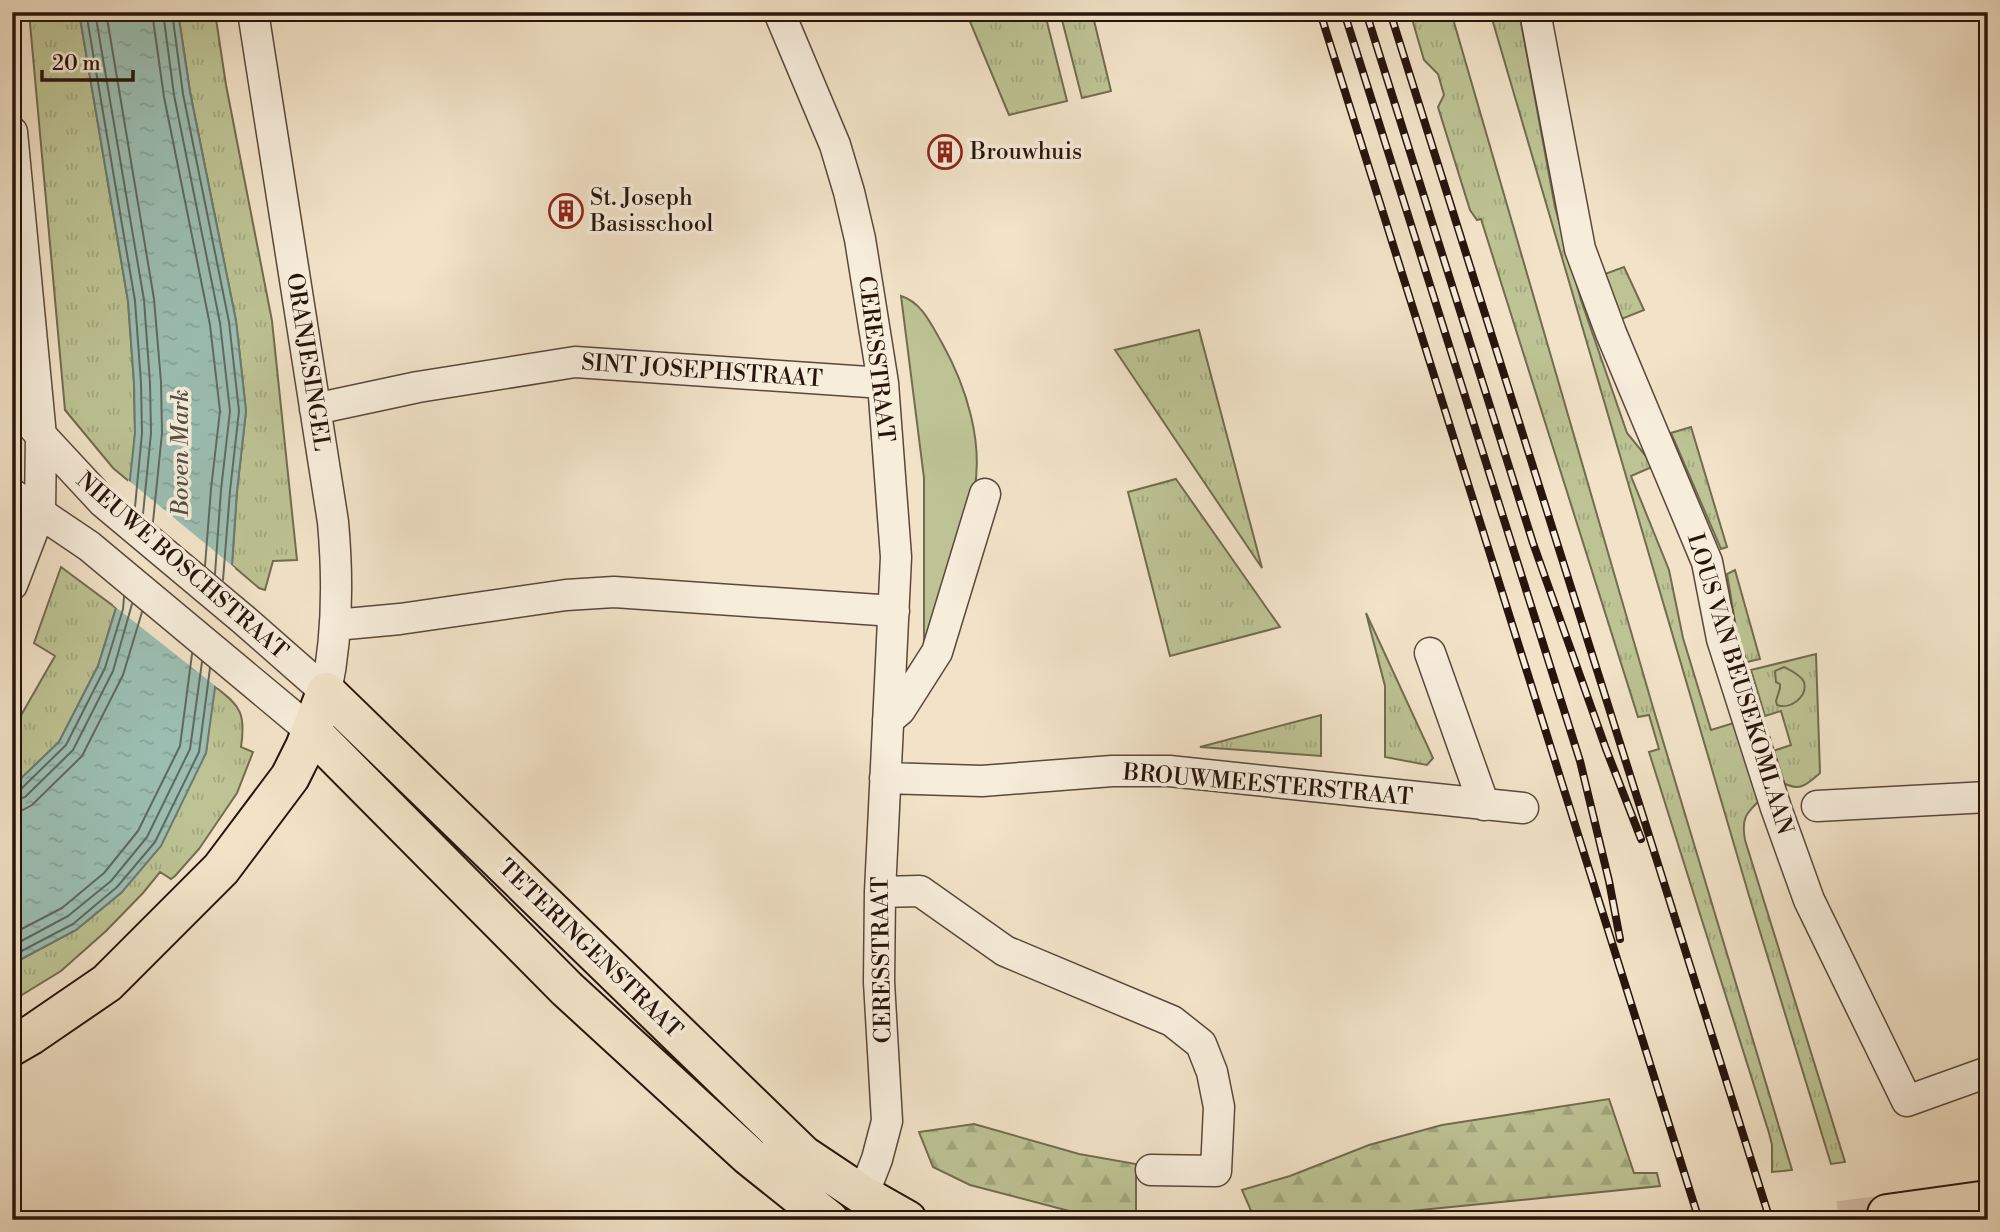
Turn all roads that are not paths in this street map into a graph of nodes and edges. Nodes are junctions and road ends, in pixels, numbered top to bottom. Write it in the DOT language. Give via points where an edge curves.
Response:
graph roads {
  1 [pos="253,12"];
  2 [pos="779,12"];
  3 [pos="1535,12"];
  4 [pos="12,132"];
  5 [pos="883,383"];
  6 [pos="12,404"];
  7 [pos="315,409"];
  8 [pos="41,436"];
  9 [pos="12,494"];
  10 [pos="985,494"];
  11 [pos="40,512"];
  12 [pos="12,585"];
  13 [pos="894,611"];
  14 [pos="335,625"];
  15 [pos="1430,653"];
  16 [pos="319,712"];
  17 [pos="888,720"];
  18 [pos="885,778"];
  19 [pos="1988,797"];
  20 [pos="1484,805"];
  21 [pos="1817,806"];
  22 [pos="1523,808"];
  23 [pos="880,892"];
  24 [pos="12,1046"];
  25 [pos="1988,1072"];
  26 [pos="1151,1170"];
  27 [pos="1988,1200"];
  28 [pos="858,1208"];
  29 [pos="1887,1214"];
  30 [pos="829,1220"];
  31 [pos="906,1220"];
  1 -- 7 [label="street, ORANJESINGEL"];
  2 -- 5 [label="street, CERESSTRAAT" via="835,145 849,192"];
  3 -- 25 [label="street, LOUS VAN BEUSEKOMLAAN" via="1580,249 1707,562 1722,639 1809,900 1907,1101"];
  4 -- 8 [label="street"];
  5 -- 7 [label="street, SINT JOSEPHSTRAAT" via="575,362"];
  5 -- 13 [label="street, CERESSTRAAT" via="896,557"];
  6 -- 8 [label="street, NIEUWE BOSCHSTRAAT"];
  7 -- 14 [label="street, ORANJESINGEL" via="334,530"];
  8 -- 11 [label="street, NIEUWE BOSCHSTRAAT"];
  8 -- 16 [label="street, NIEUWE BOSCHSTRAAT" via="103,502 244,620"];
  9 -- 11 [label="street, NIEUWE BOSCHSTRAAT"];
  10 -- 17 [label="street" via="937,652 900,710"];
  11 -- 12 [label="street"];
  11 -- 16 [label="street, NIEUWE BOSCHSTRAAT" via="89,546 233,665"];
  13 -- 14 [label="street" via="606,592"];
  13 -- 17 [label="street, CERESSTRAAT"];
  14 -- 16 [label="street, ORANJESINGEL"];
  15 -- 20 [label="street"];
  16 -- 24 [label="main road" via="290,777 221,869 107,983"];
  16 -- 28 [label="main road, TETERINGENSTRAAT"];
  16 -- 30 [label="main road, TETERINGENSTRAAT" via="567,989 749,1156"];
  17 -- 18 [label="street, CERESSTRAAT"];
  18 -- 20 [label="street, BROUWMEESTERSTRAAT" via="982,781 1169,771"];
  18 -- 23 [label="street, CERESSTRAAT"];
  19 -- 21 [label="street"];
  20 -- 22 [label="street, BROUWMEESTERSTRAAT"];
  23 -- 26 [label="street" via="920,891 1005,951 1172,1021 1201,1044 1219,1107 1216,1171"];
  23 -- 28 [label="street, CERESSTRAAT" via="879,982 887,1121"];
  27 -- 29 [label="main road"];
  28 -- 31 [label="main road, TETERINGENSTRAAT"];
}
